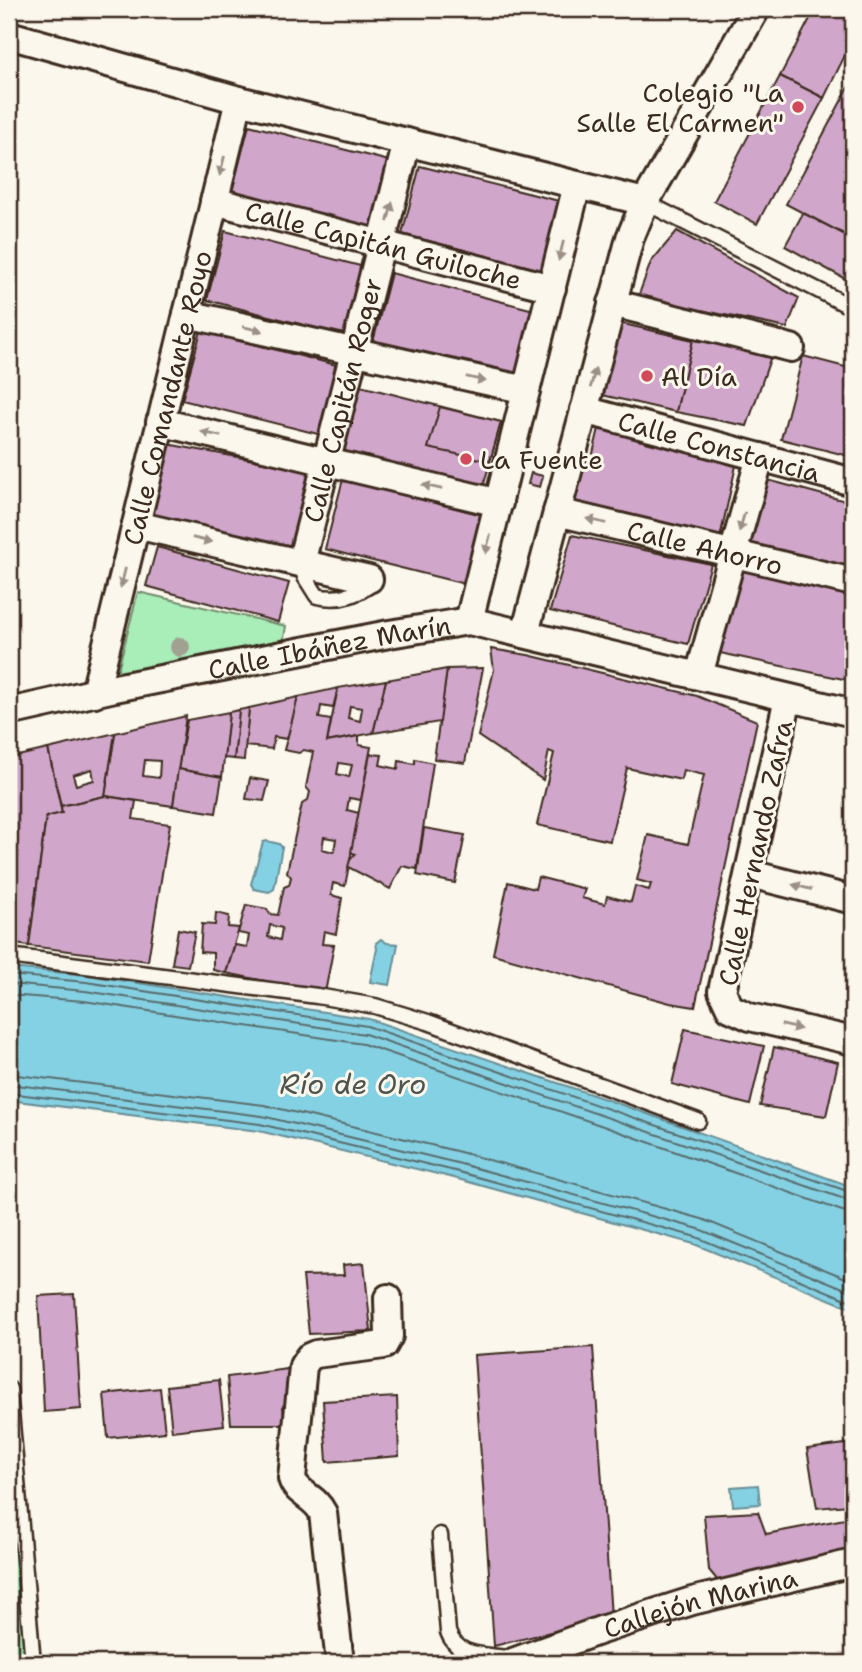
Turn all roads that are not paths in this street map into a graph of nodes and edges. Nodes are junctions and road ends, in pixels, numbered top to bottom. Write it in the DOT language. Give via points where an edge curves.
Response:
graph roads {
  1 [pos="757,9"];
  2 [pos="9,35"];
  3 [pos="239,100"];
  4 [pos="407,142"];
  5 [pos="578,185"];
  6 [pos="214,201"];
  7 [pos="645,202"];
  8 [pos="382,244"];
  9 [pos="552,288"];
  10 [pos="612,303"];
  11 [pos="853,308"];
  12 [pos="187,314"];
  13 [pos="791,348"];
  14 [pos="355,352"];
  15 [pos="526,390"];
  16 [pos="584,410"];
  17 [pos="160,422"];
  18 [pos="760,457"];
  19 [pos="327,462"];
  20 [pos="853,482"];
  21 [pos="499,503"];
  22 [pos="557,512"];
  23 [pos="136,524"];
  24 [pos="733,553"];
  25 [pos="301,563"];
  26 [pos="369,579"];
  27 [pos="853,582"];
  28 [pos="469,621"];
  29 [pos="525,634"];
  30 [pos="699,675"];
  31 [pos="95,693"];
  32 [pos="789,698"];
  33 [pos="9,712"];
  34 [pos="853,713"];
  35 [pos="750,874"];
  36 [pos="853,900"];
  37 [pos="9,956"];
  38 [pos="853,1041"];
  39 [pos="698,1121"];
  40 [pos="388,1298"];
  41 [pos="9,1389"];
  42 [pos="440,1535"];
  43 [pos="853,1563"];
  44 [pos="513,1662"];
  45 [pos="33,1663"];
  46 [pos="340,1663"];
  1 -- 7 [label="street"];
  2 -- 3 [label="street"];
  3 -- 4 [label="street"];
  3 -- 6 [label="street, Calle Comandante Royo, one-way"];
  4 -- 5 [label="street"];
  8 -- 4 [label="street, Calle Capitán Roger, one-way"];
  5 -- 7 [label="street"];
  5 -- 9 [label="street, one-way"];
  6 -- 8 [label="street, Calle Capitán Guiloche"];
  6 -- 12 [label="street, Calle Comandante Royo"];
  7 -- 10 [label="street"];
  7 -- 11 [label="lane"];
  8 -- 9 [label="street, Calle Capitán Guiloche"];
  8 -- 14 [label="street, Calle Capitán Roger"];
  9 -- 15 [label="street"];
  10 -- 13 [label="street"];
  16 -- 10 [label="street, one-way"];
  12 -- 14 [label="street, one-way"];
  12 -- 17 [label="street, Calle Comandante Royo"];
  14 -- 15 [label="street, one-way"];
  14 -- 19 [label="street, Calle Capitán Roger"];
  15 -- 21 [label="street"];
  16 -- 18 [label="street, Calle Constancia"];
  16 -- 22 [label="street"];
  19 -- 17 [label="street, one-way"];
  17 -- 23 [label="street, Calle Comandante Royo"];
  18 -- 20 [label="street, Calle Constancia"];
  18 -- 24 [label="street, one-way"];
  21 -- 19 [label="street, one-way"];
  19 -- 25 [label="street, Calle Capitán Roger"];
  21 -- 28 [label="street, one-way"];
  24 -- 22 [label="street, Calle Ahorro, one-way"];
  22 -- 29 [label="street"];
  23 -- 25 [label="street, one-way"];
  23 -- 31 [label="street, Calle Comandante Royo, one-way"];
  24 -- 27 [label="street, Calle Ahorro"];
  24 -- 30 [label="street"];
  25 -- 26 [label="street"];
  28 -- 29 [label="street, Calle Ibáñez Marín"];
  28 -- 31 [label="street, Calle Ibáñez Marín"];
  29 -- 30 [label="street, Calle Ibáñez Marín"];
  30 -- 32 [label="street, Calle Ibáñez Marín"];
  31 -- 33 [label="street, Calle Ibáñez Marín"];
  32 -- 34 [label="street, Calle Ibáñez Marín"];
  32 -- 35 [label="street, Calle Hernando Zafra"];
  36 -- 35 [label="street, one-way"];
  35 -- 38 [label="street, Calle Hernando Zafra, one-way" via="722,991 730,1008 750,1017"];
  37 -- 39 [label="lane" via="375,1006"];
  40 -- 46 [label="street" via="389,1336 384,1345 316,1354 303,1366 292,1478 323,1513"];
  41 -- 45 [label="lane"];
  42 -- 44 [label="lane" via="451,1641 463,1653 498,1655"];
  43 -- 44 [label="street, Callejón Marina" via="692,1601"];
}
